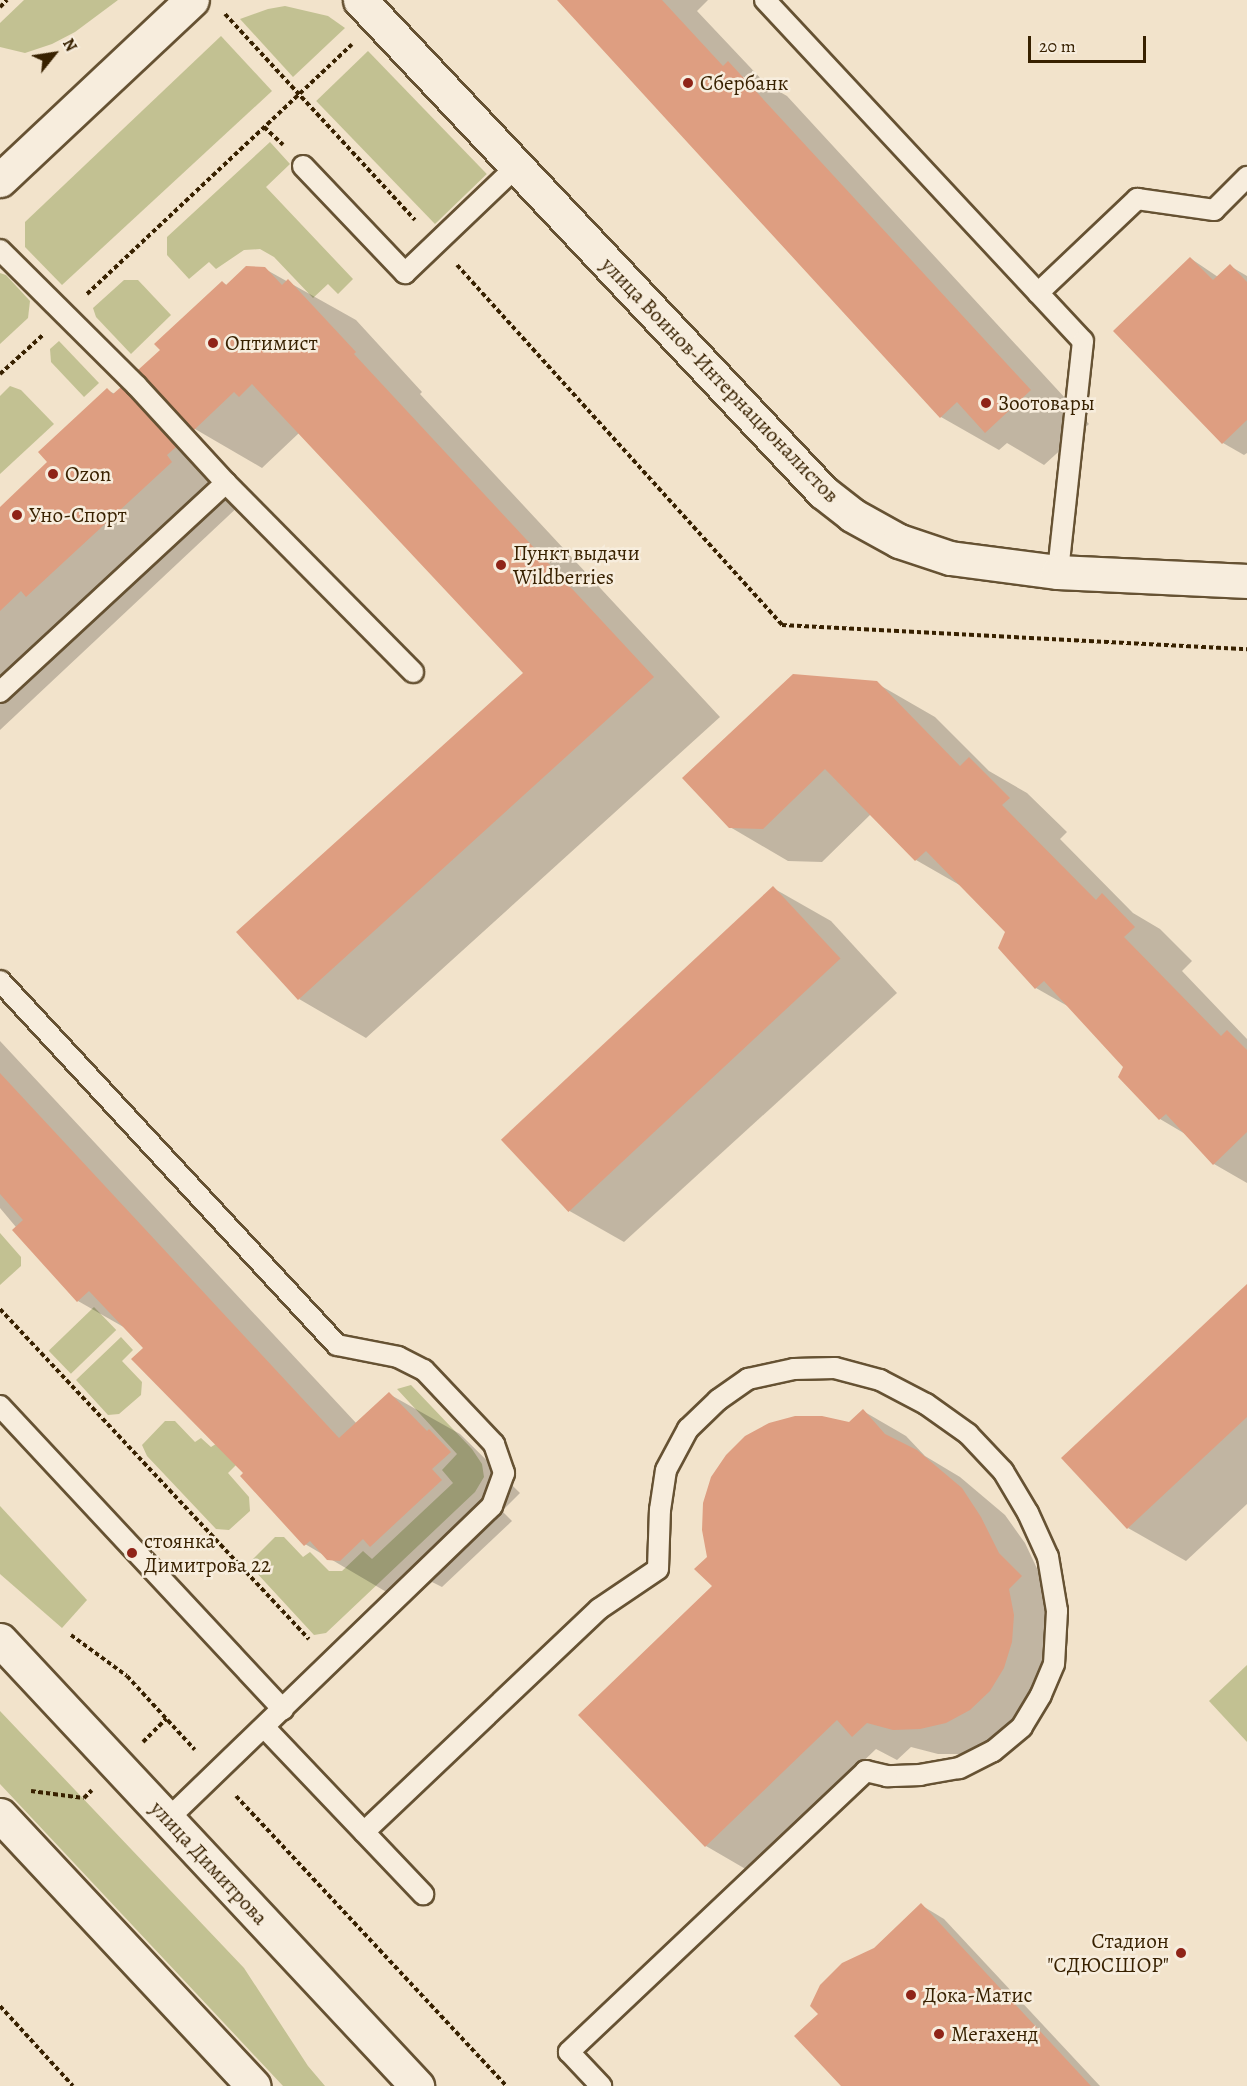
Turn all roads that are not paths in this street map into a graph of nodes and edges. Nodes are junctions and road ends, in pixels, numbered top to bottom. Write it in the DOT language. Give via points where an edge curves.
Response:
graph roads {
  1 [pos="765,0"];
  2 [pos="206,4"];
  3 [pos="369,10"];
  4 [pos="303,166"];
  5 [pos="517,166"];
  6 [pos="1247,177"];
  7 [pos="0,180"];
  8 [pos="0,250"];
  9 [pos="1038,293"];
  10 [pos="226,483"];
  11 [pos="1058,572"];
  12 [pos="1247,581"];
  13 [pos="413,672"];
  14 [pos="0,692"];
  15 [pos="0,981"];
  16 [pos="0,1406"];
  17 [pos="0,1640"];
  18 [pos="283,1709"];
  19 [pos="264,1727"];
  20 [pos="0,1815"];
  21 [pos="168,1819"];
  22 [pos="364,1832"];
  23 [pos="423,1894"];
  24 [pos="246,2083"];
  25 [pos="417,2086"];
  26 [pos="601,2086"];
  1 -- 9 [label="lane"];
  2 -- 7 [label="street"];
  3 -- 5 [label="street, улица Воинов-Интернационалистов"];
  4 -- 5 [label="lane" via="405,273"];
  5 -- 11 [label="street, улица Воинов-Интернационалистов" via="823,492 852,515 899,541 950,558"];
  6 -- 9 [label="lane" via="1214,210 1137,199"];
  8 -- 10 [label="lane"];
  9 -- 11 [label="lane" via="1083,341"];
  10 -- 13 [label="lane"];
  10 -- 14 [label="lane"];
  11 -- 12 [label="street, улица Воинов-Интернационалистов"];
  15 -- 18 [label="lane" via="337,1345 398,1357 424,1370 495,1444 504,1473 492,1506"];
  16 -- 18 [label="lane"];
  17 -- 21 [label="street, улица Димитрова"];
  18 -- 19 [label="lane"];
  19 -- 21 [label="lane"];
  19 -- 22 [label="lane"];
  20 -- 24 [label="street"];
  21 -- 25 [label="street, улица Димитрова"];
  22 -- 23 [label="lane"];
  22 -- 26 [label="lane" via="599,1609 658,1569 666,1470 688,1429 718,1400 748,1379 794,1369 835,1368 880,1380 926,1404 968,1434 1003,1471 1028,1512 1048,1557 1057,1611 1054,1664 1022,1727 993,1751 959,1768 921,1775 866,1772 569,2052"];
}
